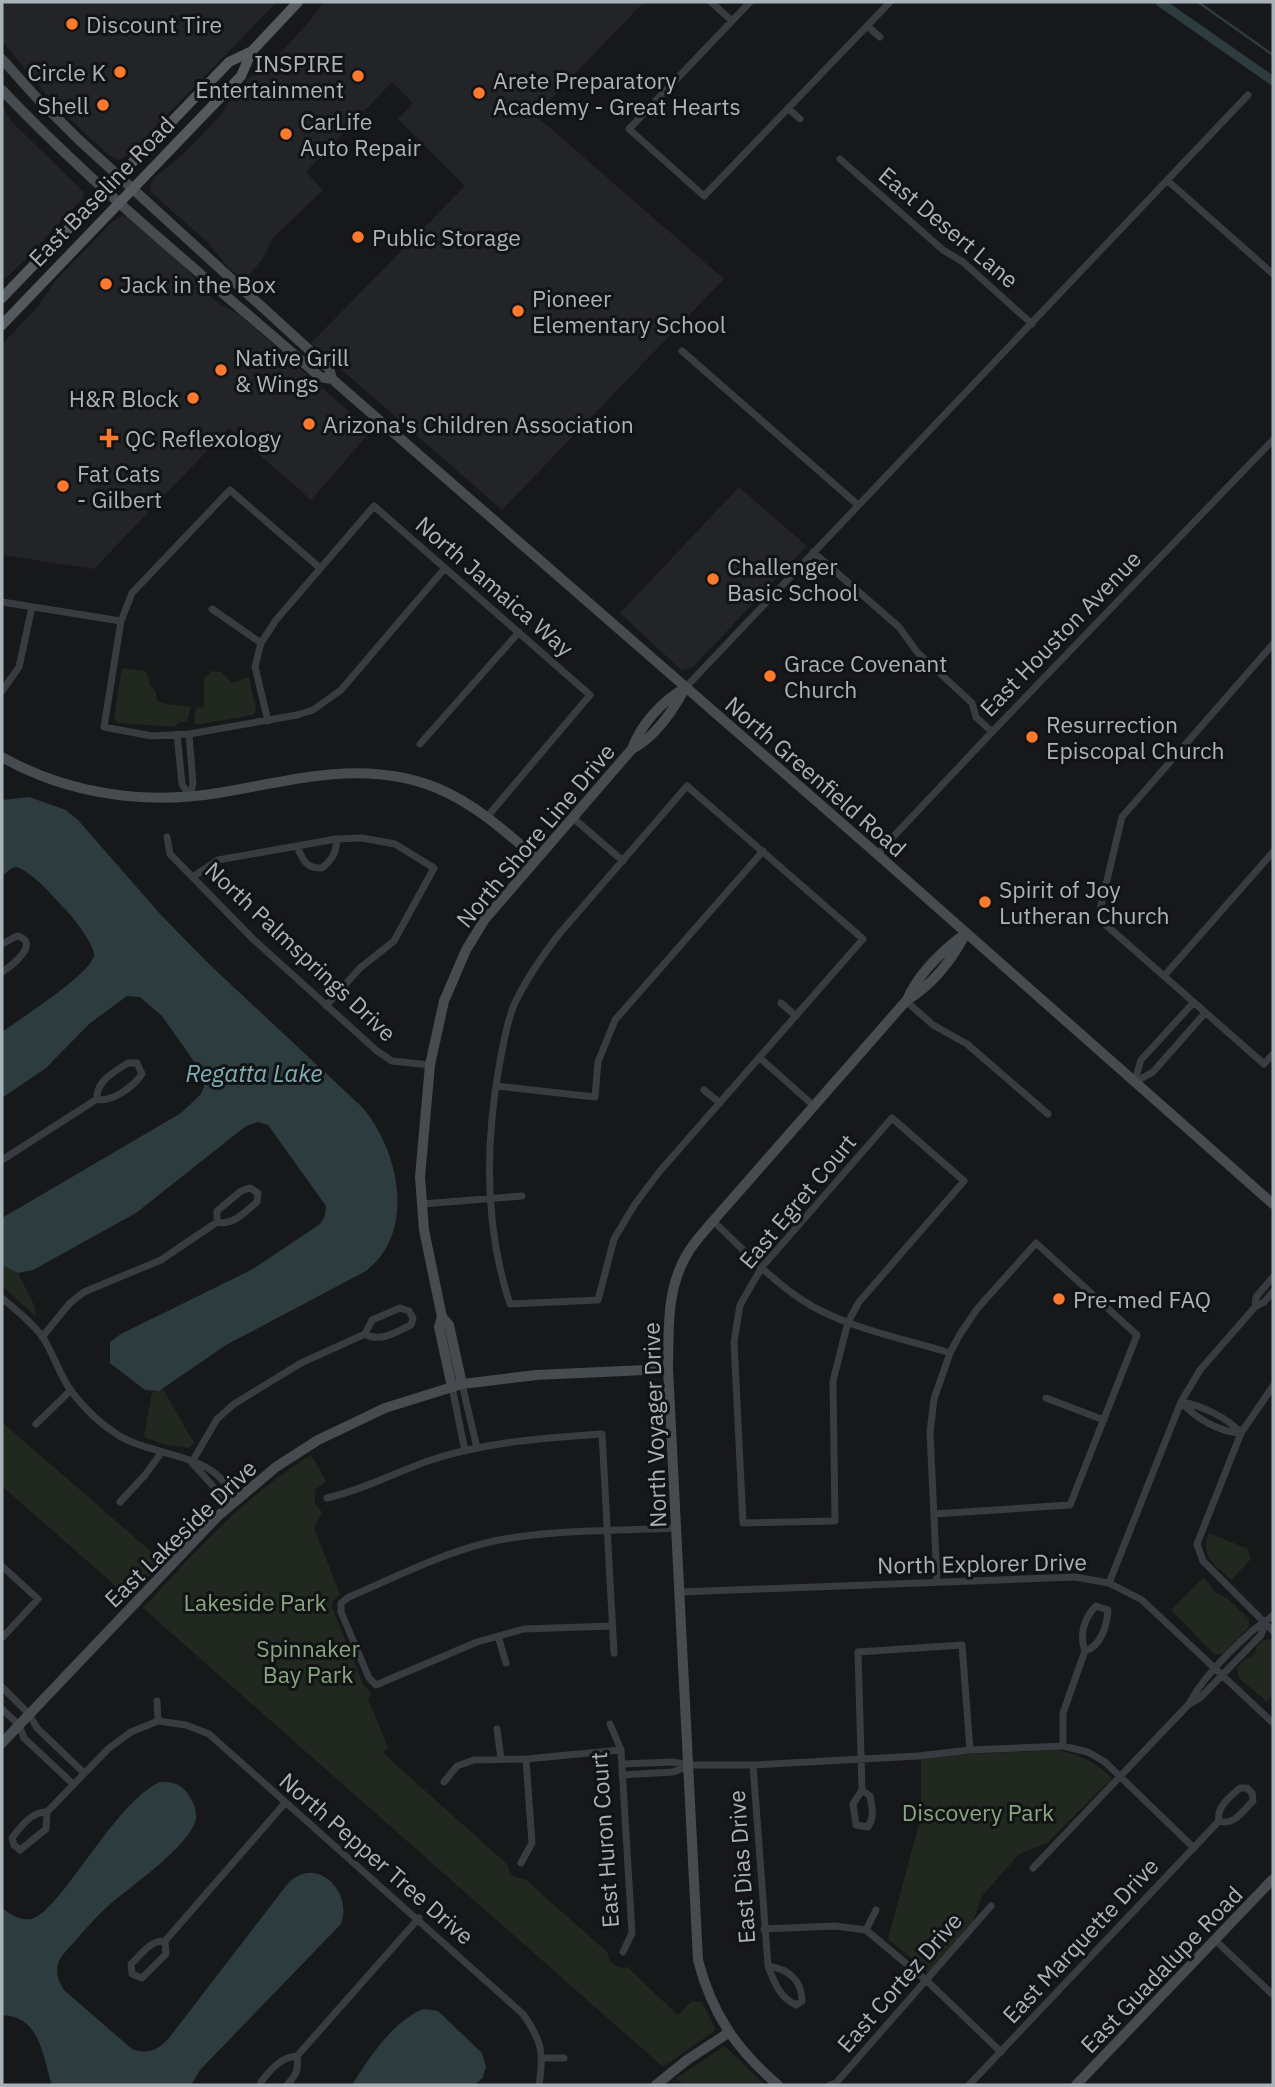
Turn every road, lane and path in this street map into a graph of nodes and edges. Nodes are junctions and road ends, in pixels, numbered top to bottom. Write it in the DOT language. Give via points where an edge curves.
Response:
graph roads {
  1 [pos="298,2"];
  2 [pos="711,2"];
  3 [pos="750,2"];
  4 [pos="890,2"];
  5 [pos="732,21"];
  6 [pos="867,26"];
  7 [pos="880,37"];
  8 [pos="252,51"];
  9 [pos="2,59"];
  10 [pos="2,90"];
  11 [pos="1248,95"];
  12 [pos="788,108"];
  13 [pos="800,119"];
  14 [pos="840,159"];
  15 [pos="120,176"];
  16 [pos="1168,181"];
  17 [pos="133,187"];
  18 [pos="106,189"];
  19 [pos="119,201"];
  20 [pos="1273,274"];
  21 [pos="238,285"];
  22 [pos="2,298"];
  23 [pos="231,300"];
  24 [pos="1032,324"];
  25 [pos="2,325"];
  26 [pos="289,331"];
  27 [pos="284,345"];
  28 [pos="682,351"];
  29 [pos="332,379"];
  30 [pos="1273,440"];
  31 [pos="858,505"];
  32 [pos="813,552"];
  33 [pos="320,568"];
  34 [pos="445,568"];
  35 [pos="2,602"];
  36 [pos="32,607"];
  37 [pos="212,609"];
  38 [pos="121,621"];
  39 [pos="519,632"];
  40 [pos="261,643"];
  41 [pos="1273,644"];
  42 [pos="685,688"];
  43 [pos="2,691"];
  44 [pos="268,721"];
  45 [pos="992,732"];
  46 [pos="177,734"];
  47 [pos="189,734"];
  48 [pos="421,744"];
  49 [pos="2,757"];
  50 [pos="190,797"];
  51 [pos="487,817"];
  52 [pos="572,817"];
  53 [pos="167,837"];
  54 [pos="336,839"];
  55 [pos="297,846"];
  56 [pos="763,851"];
  57 [pos="1273,852"];
  58 [pos="877,854"];
  59 [pos="536,858"];
  60 [pos="623,861"];
  61 [pos="193,877"];
  62 [pos="966,933"];
  63 [pos="2,944"];
  64 [pos="2,972"];
  65 [pos="1164,976"];
  66 [pos="906,1001"];
  67 [pos="1194,1002"];
  68 [pos="780,1003"];
  69 [pos="326,1006"];
  70 [pos="1205,1013"];
  71 [pos="796,1016"];
  72 [pos="1273,1054"];
  73 [pos="760,1058"];
  74 [pos="430,1065"];
  75 [pos="1135,1083"];
  76 [pos="496,1086"];
  77 [pos="704,1090"];
  78 [pos="97,1100"];
  79 [pos="720,1103"];
  80 [pos="814,1106"];
  81 [pos="1048,1114"];
  82 [pos="2,1160"];
  83 [pos="522,1196"];
  84 [pos="491,1200"];
  85 [pos="422,1204"];
  86 [pos="1273,1204"];
  87 [pos="713,1221"];
  88 [pos="217,1222"];
  89 [pos="762,1267"];
  90 [pos="1273,1277"];
  91 [pos="1273,1292"];
  92 [pos="2,1298"];
  93 [pos="1255,1307"];
  94 [pos="848,1322"];
  95 [pos="365,1334"];
  96 [pos="42,1337"];
  97 [pos="950,1353"];
  98 [pos="668,1369"];
  99 [pos="457,1385"];
  100 [pos="1273,1386"];
  101 [pos="71,1390"];
  102 [pos="1046,1398"];
  103 [pos="1181,1402"];
  104 [pos="1104,1420"];
  105 [pos="36,1424"];
  106 [pos="1241,1433"];
  107 [pos="477,1448"];
  108 [pos="465,1451"];
  109 [pos="161,1452"];
  110 [pos="192,1462"];
  111 [pos="327,1498"];
  112 [pos="120,1502"];
  113 [pos="234,1502"];
  114 [pos="934,1514"];
  115 [pos="676,1528"];
  116 [pos="608,1531"];
  117 [pos="2,1566"];
  118 [pos="937,1581"];
  119 [pos="1109,1583"];
  120 [pos="681,1592"];
  121 [pos="1273,1615"];
  122 [pos="1265,1623"];
  123 [pos="612,1626"];
  124 [pos="1273,1632"];
  125 [pos="498,1636"];
  126 [pos="2,1638"];
  127 [pos="1085,1651"];
  128 [pos="614,1653"];
  129 [pos="506,1663"];
  130 [pos="1220,1671"];
  131 [pos="2,1687"];
  132 [pos="157,1701"];
  133 [pos="2,1709"];
  134 [pos="29,1714"];
  135 [pos="158,1721"];
  136 [pos="1273,1723"];
  137 [pos="610,1724"];
  138 [pos="19,1725"];
  139 [pos="497,1729"];
  140 [pos="2,1743"];
  141 [pos="1063,1746"];
  142 [pos="621,1750"];
  143 [pos="970,1750"];
  144 [pos="861,1758"];
  145 [pos="501,1759"];
  146 [pos="526,1759"];
  147 [pos="622,1764"];
  148 [pos="689,1765"];
  149 [pos="753,1765"];
  150 [pos="83,1772"];
  151 [pos="622,1775"];
  152 [pos="1119,1776"];
  153 [pos="444,1782"];
  154 [pos="73,1784"];
  155 [pos="862,1790"];
  156 [pos="285,1803"];
  157 [pos="47,1812"];
  158 [pos="1219,1821"];
  159 [pos="1194,1848"];
  160 [pos="521,1863"];
  161 [pos="1033,1868"];
  162 [pos="1273,1879"];
  163 [pos="991,1906"];
  164 [pos="876,1910"];
  165 [pos="419,1919"];
  166 [pos="764,1928"];
  167 [pos="866,1930"];
  168 [pos="1215,1940"];
  169 [pos="165,1941"];
  170 [pos="623,1952"];
  171 [pos="768,1966"];
  172 [pos="927,1981"];
  173 [pos="1273,1995"];
  174 [pos="728,2033"];
  175 [pos="1002,2052"];
  176 [pos="297,2056"];
  177 [pos="543,2058"];
  178 [pos="564,2058"];
  179 [pos="834,2084"];
  180 [pos="261,2085"];
  181 [pos="287,2085"];
  182 [pos="539,2085"];
  183 [pos="656,2085"];
  184 [pos="778,2085"];
  185 [pos="969,2085"];
  186 [pos="1076,2085"];
  1 -- 8 [label="main road, East Baseline Road"];
  2 -- 5 [label="street"];
  3 -- 5 [label="street"];
  4 -- 6 [label="street"];
  5 -- 12 [label="street" via="629,129 704,196"];
  6 -- 7 [label="street"];
  6 -- 12 [label="street"];
  8 -- 15 [label="main road, East Baseline Road" via="229,62"];
  8 -- 17 [label="main road, East Baseline Road" via="241,76"];
  9 -- 15 [label="street, North Greenfield Road" via="54,116"];
  10 -- 18 [label="street, North Greenfield Road"];
  11 -- 16 [label="street"];
  12 -- 13 [label="street"];
  14 -- 24 [label="street, East Desert Lane"];
  15 -- 17 [label="street, North Greenfield Road"];
  15 -- 18 [label="main road, East Baseline Road"];
  16 -- 20 [label="street"];
  16 -- 24 [label="street"];
  17 -- 19 [label="main road, East Baseline Road"];
  17 -- 21 [label="street, North Greenfield Road"];
  18 -- 19 [label="street, North Greenfield Road"];
  18 -- 22 [label="main road, East Baseline Road"];
  19 -- 23 [label="street, North Greenfield Road"];
  19 -- 25 [label="main road, East Baseline Road"];
  21 -- 23 [label="street"];
  21 -- 26 [label="street, North Greenfield Road"];
  23 -- 27 [label="street, North Greenfield Road"];
  24 -- 31 [label="street"];
  26 -- 27 [label="street"];
  26 -- 29 [label="street, North Greenfield Road" via="329,368"];
  27 -- 29 [label="street, North Greenfield Road" via="320,377"];
  28 -- 31 [label="street"];
  29 -- 42 [label="street, North Greenfield Road"];
  30 -- 45 [label="street, East Houston Avenue"];
  31 -- 32 [label="street"];
  32 -- 42 [label="street"];
  32 -- 45 [label="street" via="899,627 917,652 972,703 976,717"];
  33 -- 34 [label="street, North Jamaica Way" via="374,506"];
  33 -- 38 [label="street" via="230,490 132,593"];
  33 -- 40 [label="street"];
  34 -- 39 [label="street, North Jamaica Way"];
  34 -- 44 [label="street" via="341,690 313,710"];
  35 -- 36 [label="street"];
  36 -- 38 [label="street"];
  36 -- 43 [label="street" via="19,667"];
  37 -- 40 [label="street"];
  38 -- 46 [label="street" via="104,727 152,736"];
  39 -- 48 [label="street"];
  39 -- 51 [label="street, North Jamaica Way" via="590,695"];
  40 -- 44 [label="street" via="255,667"];
  41 -- 65 [label="street" via="1122,817 1098,918"];
  42 -- 52 [label="street, North Shore Line Drive" via="669,696 638,733 632,748"];
  42 -- 58 [label="street, North Greenfield Road"];
  44 -- 47 [label="street"];
  45 -- 58 [label="street, East Houston Avenue"];
  46 -- 47 [label="street"];
  46 -- 50 [label="street" via="182,784"];
  47 -- 50 [label="street"];
  49 -- 50 [label="street" via="42,776 89,789 146,798"];
  50 -- 51 [label="street" via="324,774 368,772 438,788"];
  51 -- 59 [label="street"];
  52 -- 59 [label="street, North Shore Line Drive"];
  52 -- 60 [label="street"];
  53 -- 61 [label="street, North Palmsprings Drive" via="170,854"];
  54 -- 55 [label="street"];
  54 -- 55 [label="street" via="338,847 322,868 307,865"];
  54 -- 69 [label="street" via="395,844 435,868 394,941 360,968"];
  55 -- 61 [label="street" via="218,860"];
  56 -- 60 [label="street" via="687,786"];
  56 -- 71 [label="street" via="863,939"];
  56 -- 76 [label="street" via="615,1020 597,1062 595,1097"];
  57 -- 65 [label="street"];
  58 -- 62 [label="street, North Greenfield Road"];
  59 -- 74 [label="street, North Shore Line Drive" via="485,919 466,950 444,1001"];
  60 -- 76 [label="street" via="560,933 525,983 513,1007"];
  61 -- 69 [label="street, North Palmsprings Drive"];
  62 -- 66 [label="street, North Voyager Drive" via="914,985"];
  62 -- 75 [label="street, North Greenfield Road"];
  63 -- 64 [label="street" via="16,936 28,944"];
  65 -- 67 [label="street"];
  66 -- 80 [label="street, North Voyager Drive"];
  66 -- 81 [label="street" via="933,1025 967,1044"];
  67 -- 70 [label="street"];
  67 -- 75 [label="street" via="1142,1060"];
  68 -- 71 [label="street"];
  69 -- 74 [label="street, North Palmsprings Drive" via="384,1056 403,1064"];
  70 -- 72 [label="street" via="1264,1064"];
  70 -- 75 [label="street" via="1153,1072"];
  71 -- 73 [label="street"];
  73 -- 79 [label="street"];
  73 -- 80 [label="street"];
  74 -- 85 [label="street, North Shore Line Drive" via="421,1157"];
  75 -- 86 [label="street, North Greenfield Road"];
  76 -- 84 [label="street" via="489,1164"];
  77 -- 79 [label="street"];
  78 -- 78 [label="street" via="111,1099 139,1078 137,1063 128,1063 102,1082"];
  78 -- 82 [label="street"];
  79 -- 84 [label="street" via="635,1204 614,1240 598,1300 510,1304 499,1264"];
  80 -- 87 [label="street, North Voyager Drive"];
  83 -- 84 [label="street"];
  84 -- 85 [label="street"];
  85 -- 99 [label="street, North Shore Line Drive" via="442,1317 449,1325"];
  87 -- 89 [label="street"];
  87 -- 98 [label="street, North Voyager Drive" via="687,1255 675,1283 669,1308"];
  88 -- 88 [label="street" via="233,1221 257,1202 258,1193 250,1188 241,1191 217,1211"];
  88 -- 96 [label="street" via="161,1260 84,1292"];
  89 -- 94 [label="street" via="803,1301"];
  89 -- 94 [label="street, East Egret Court" via="892,1118 964,1181 859,1302"];
  89 -- 94 [label="street, East Egret Court" via="740,1305 734,1342 743,1523 835,1521 833,1381"];
  90 -- 93 [label="street" via="1256,1297"];
  91 -- 93 [label="street"];
  92 -- 96 [label="street"];
  93 -- 103 [label="street" via="1200,1370"];
  94 -- 97 [label="street"];
  95 -- 95 [label="street" via="381,1338 411,1325 413,1318 400,1308 372,1320"];
  95 -- 110 [label="street" via="301,1363 234,1404 217,1419"];
  96 -- 101 [label="street"];
  97 -- 104 [label="street" via="977,1309 1036,1244 1136,1335"];
  97 -- 114 [label="street" via="934,1399 930,1432"];
  98 -- 99 [label="street, East Lakeside Drive" via="536,1375"];
  98 -- 115 [label="street, North Voyager Drive"];
  99 -- 107 [label="street"];
  99 -- 108 [label="street"];
  99 -- 113 [label="street, East Lakeside Drive" via="385,1408 329,1434 276,1467"];
  100 -- 106 [label="street"];
  101 -- 105 [label="street"];
  101 -- 109 [label="street" via="92,1415 118,1435"];
  102 -- 104 [label="street"];
  103 -- 106 [label="street" via="1234,1424"];
  103 -- 119 [label="street"];
  104 -- 114 [label="street" via="1070,1505"];
  106 -- 122 [label="street" via="1199,1537 1198,1550 1208,1567"];
  107 -- 108 [label="street"];
  107 -- 116 [label="street" via="602,1434"];
  108 -- 111 [label="street"];
  109 -- 110 [label="street"];
  109 -- 112 [label="street"];
  110 -- 113 [label="street" via="213,1471 230,1489"];
  113 -- 134 [label="street, East Lakeside Drive"];
  114 -- 118 [label="street"];
  115 -- 116 [label="street"];
  115 -- 120 [label="street, North Voyager Drive"];
  116 -- 123 [label="street"];
  116 -- 125 [label="street" via="494,1541 453,1553 341,1603 369,1678 376,1685"];
  117 -- 126 [label="street" via="38,1599"];
  118 -- 119 [label="street, North Explorer Drive" via="1075,1577"];
  118 -- 120 [label="street, North Explorer Drive"];
  119 -- 130 [label="street, North Explorer Drive" via="1142,1601"];
  120 -- 148 [label="street, North Voyager Drive"];
  121 -- 122 [label="street"];
  122 -- 124 [label="street"];
  122 -- 130 [label="street" via="1253,1630"];
  123 -- 125 [label="street" via="524,1629"];
  123 -- 128 [label="street"];
  125 -- 129 [label="street"];
  127 -- 127 [label="street" via="1099,1642 1108,1610 1102,1606 1091,1610 1082,1631"];
  127 -- 141 [label="street" via="1063,1713"];
  130 -- 136 [label="street, North Explorer Drive"];
  130 -- 152 [label="street" via="1200,1698 1188,1704"];
  131 -- 134 [label="street"];
  132 -- 135 [label="street"];
  133 -- 138 [label="street"];
  134 -- 138 [label="street, East Lakeside Drive"];
  134 -- 150 [label="street" via="37,1728"];
  135 -- 150 [label="street" via="131,1732"];
  135 -- 156 [label="street, North Pepper Tree Drive" via="209,1734"];
  137 -- 142 [label="street, East Huron Court"];
  138 -- 140 [label="street, East Lakeside Drive"];
  138 -- 154 [label="street" via="24,1738"];
  139 -- 145 [label="street"];
  141 -- 143 [label="street"];
  141 -- 152 [label="street" via="1088,1752"];
  142 -- 146 [label="street"];
  142 -- 147 [label="street, East Huron Court"];
  143 -- 144 [label="street"];
  143 -- 144 [label="street" via="962,1645 858,1651"];
  144 -- 149 [label="street"];
  144 -- 155 [label="street"];
  145 -- 146 [label="street"];
  145 -- 153 [label="street" via="457,1766"];
  146 -- 160 [label="street" via="532,1843"];
  147 -- 148 [label="street"];
  147 -- 151 [label="street, East Huron Court"];
  148 -- 149 [label="street"];
  148 -- 151 [label="street" via="673,1772"];
  148 -- 174 [label="street, North Voyager Drive" via="698,1960"];
  149 -- 166 [label="street, East Dias Drive"];
  150 -- 154 [label="street"];
  151 -- 170 [label="street, East Huron Court" via="632,1933"];
  152 -- 159 [label="street"];
  152 -- 161 [label="street"];
  154 -- 157 [label="street"];
  155 -- 155 [label="street" via="853,1804 853,1816 856,1825 868,1827 872,1808 870,1796"];
  156 -- 165 [label="street, North Pepper Tree Drive"];
  156 -- 169 [label="street"];
  157 -- 157 [label="street" via="38,1812 18,1830 12,1838 14,1845 20,1850 46,1829"];
  158 -- 158 [label="street, East Marquette Drive" via="1235,1820 1253,1801 1252,1793 1240,1788 1222,1806"];
  158 -- 159 [label="street, East Marquette Drive"];
  159 -- 175 [label="street, East Marquette Drive"];
  162 -- 168 [label="street, East Guadalupe Road"];
  163 -- 172 [label="street, East Cortez Drive"];
  164 -- 167 [label="street"];
  165 -- 176 [label="street"];
  165 -- 177 [label="street, North Pepper Tree Drive" via="523,2014 537,2034"];
  166 -- 167 [label="street"];
  166 -- 171 [label="street, East Dias Drive"];
  167 -- 172 [label="street"];
  168 -- 173 [label="street"];
  168 -- 186 [label="street, East Guadalupe Road"];
  169 -- 169 [label="street" via="150,1945 131,1964 132,1974 142,1978 154,1968 166,1954"];
  171 -- 171 [label="street, East Dias Drive" via="783,1997 796,2005 802,2001 795,1977 783,1968"];
  172 -- 175 [label="street"];
  172 -- 179 [label="street, East Cortez Drive"];
  174 -- 183 [label="street"];
  174 -- 184 [label="street"];
  175 -- 185 [label="street, East Marquette Drive"];
  176 -- 180 [label="street" via="277,2064"];
  176 -- 181 [label="street" via="297,2074"];
  177 -- 178 [label="street"];
  177 -- 182 [label="street"];
}
